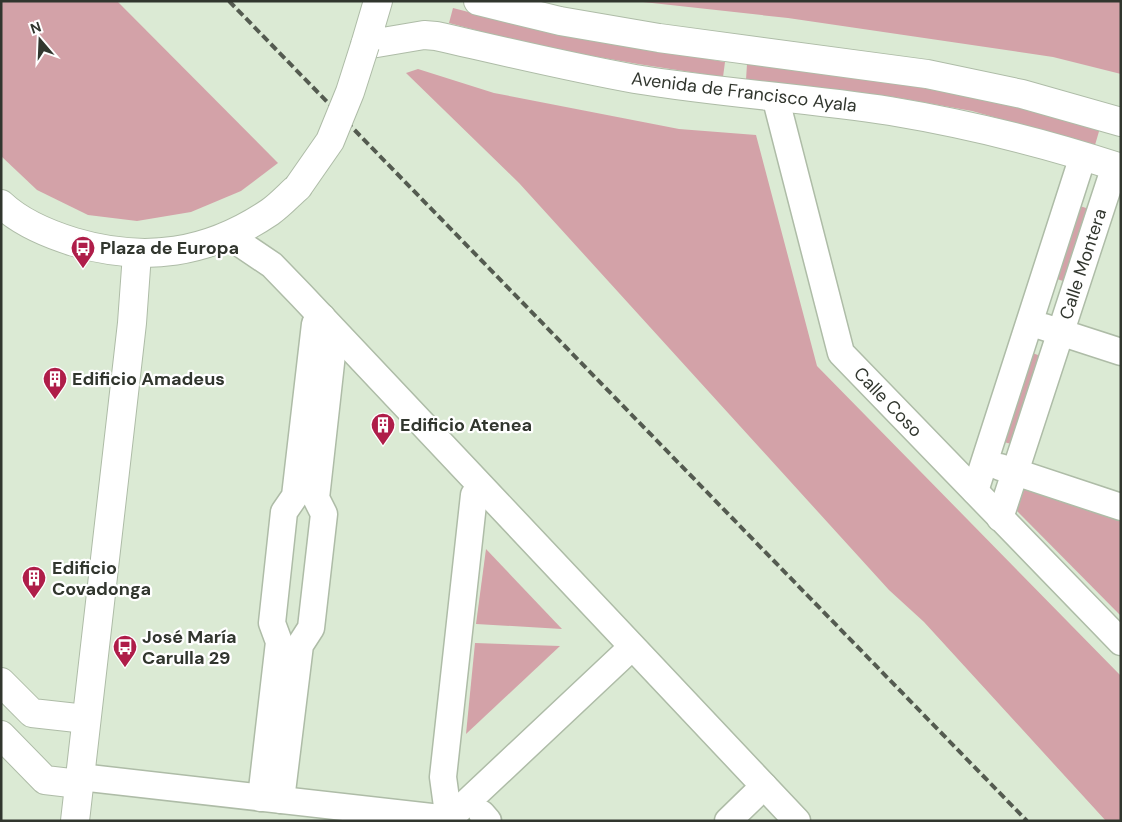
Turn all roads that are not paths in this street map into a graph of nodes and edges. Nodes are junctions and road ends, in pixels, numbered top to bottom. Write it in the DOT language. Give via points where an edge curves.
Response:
graph roads {
  1 [pos="378,1"];
  2 [pos="478,1"];
  3 [pos="365,45"];
  4 [pos="775,96"];
  5 [pos="1121,122"];
  6 [pos="1083,156"];
  7 [pos="1118,167"];
  8 [pos="1,204"];
  9 [pos="229,236"];
  10 [pos="137,254"];
  11 [pos="322,317"];
  12 [pos="1030,322"];
  13 [pos="1061,333"];
  14 [pos="341,338"];
  15 [pos="1121,352"];
  16 [pos="985,462"];
  17 [pos="1015,472"];
  18 [pos="482,488"];
  19 [pos="975,491"];
  20 [pos="1121,507"];
  21 [pos="1000,518"];
  22 [pos="1121,642"];
  23 [pos="632,647"];
  24 [pos="1,682"];
  25 [pos="86,719"];
  26 [pos="1,735"];
  27 [pos="80,781"];
  28 [pos="764,786"];
  29 [pos="271,799"];
  30 [pos="785,817"];
  31 [pos="449,820"];
  32 [pos="75,821"];
  33 [pos="728,821"];
  1 -- 3 [label="main road"];
  2 -- 5 [label="main road" via="560,21 641,35 927,74 1022,94"];
  3 -- 4 [label="main road, Avenida de Francisco Ayala" via="424,35 636,79"];
  3 -- 9 [label="main road, bridge" via="330,141 298,187 270,212"];
  4 -- 6 [label="main road, Avenida de Francisco Ayala" via="890,111 977,128"];
  4 -- 19 [label="street, Calle Coso" via="840,353"];
  6 -- 7 [label="main road, Avenida de Francisco Ayala"];
  6 -- 12 [label="street, Calle Montera"];
  7 -- 13 [label="street, Calle Montera"];
  8 -- 10 [label="main road" via="15,218 60,238"];
  9 -- 10 [label="main road" via="170,252"];
  9 -- 11 [label="street" via="272,265"];
  10 -- 25 [label="main road"];
  11 -- 14 [label="street"];
  11 -- 29 [label="street" via="315,324 295,496 284,512 272,623 279,642"];
  12 -- 13 [label="street, Calle Montera"];
  12 -- 16 [label="street, Calle Montera"];
  13 -- 15 [label="street"];
  13 -- 17 [label="street, Calle Montera"];
  14 -- 18 [label="street"];
  14 -- 29 [label="street" via="333,345 316,498 324,514 311,628 300,645"];
  16 -- 17 [label="street"];
  16 -- 19 [label="street, Calle Montera"];
  17 -- 20 [label="street"];
  17 -- 21 [label="street, Calle Montera"];
  18 -- 23 [label="street"];
  18 -- 31 [label="street" via="474,495 443,778"];
  19 -- 21 [label="street, Calle Coso"];
  21 -- 22 [label="street, Calle Coso"];
  23 -- 28 [label="street"];
  23 -- 31 [label="street"];
  24 -- 25 [label="main road" via="32,713"];
  25 -- 27 [label="main road"];
  26 -- 27 [label="main road" via="45,780"];
  27 -- 29 [label="street"];
  27 -- 32 [label="main road"];
  28 -- 30 [label="street"];
  28 -- 33 [label="street"];
  29 -- 31 [label="street"];
}
